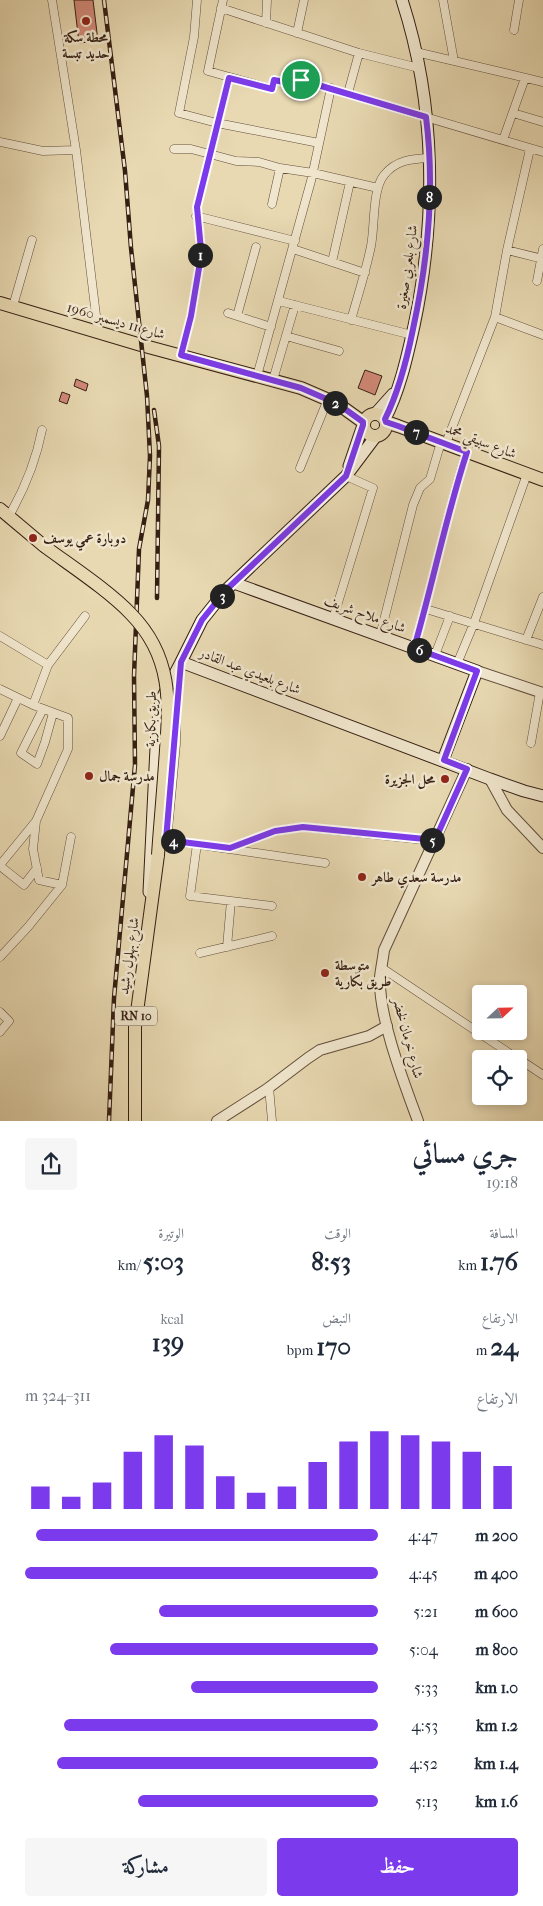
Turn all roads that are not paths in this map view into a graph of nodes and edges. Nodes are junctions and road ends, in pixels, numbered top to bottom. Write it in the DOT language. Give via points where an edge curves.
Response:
graph roads {
  1 [pos="52,0"];
  2 [pos="197,0"];
  3 [pos="267,0"];
  4 [pos="304,0"];
  5 [pos="402,0"];
  6 [pos="443,0"];
  7 [pos="519,0"];
  8 [pos="222,4"];
  9 [pos="266,23"];
  10 [pos="514,30"];
  11 [pos="297,33"];
  12 [pos="416,52"];
  13 [pos="358,53"];
  14 [pos="454,61"];
  15 [pos="419,68"];
  16 [pos="229,78"];
  17 [pos="525,78"];
  18 [pos="543,82"];
  19 [pos="331,88"];
  20 [pos="348,93"];
  21 [pos="513,113"];
  22 [pos="426,117"];
  23 [pos="543,122"];
  24 [pos="217,123"];
  25 [pos="503,140"];
  26 [pos="0,142"];
  27 [pos="319,143"];
  28 [pos="174,149"];
  29 [pos="530,149"];
  30 [pos="76,150"];
  31 [pos="543,152"];
  32 [pos="209,155"];
  33 [pos="429,158"];
  34 [pos="280,168"];
  35 [pos="312,173"];
  36 [pos="350,182"];
  37 [pos="378,188"];
  38 [pos="272,204"];
  39 [pos="196,216"];
  40 [pos="32,240"];
  41 [pos="294,245"];
  42 [pos="256,246"];
  43 [pos="543,249"];
  44 [pos="507,250"];
  45 [pos="542,259"];
  46 [pos="332,262"];
  47 [pos="365,273"];
  48 [pos="537,281"];
  49 [pos="279,301"];
  50 [pos="0,303"];
  51 [pos="295,305"];
  52 [pos="13,306"];
  53 [pos="228,313"];
  54 [pos="237,316"];
  55 [pos="495,317"];
  56 [pos="351,320"];
  57 [pos="271,327"];
  58 [pos="98,332"];
  59 [pos="412,335"];
  60 [pos="543,335"];
  61 [pos="286,336"];
  62 [pos="339,351"];
  63 [pos="181,355"];
  64 [pos="257,376"];
  65 [pos="273,380"];
  66 [pos="333,401"];
  67 [pos="374,419"];
  68 [pos="42,430"];
  69 [pos="409,430"];
  70 [pos="378,436"];
  71 [pos="443,442"];
  72 [pos="467,452"];
  73 [pos="300,468"];
  74 [pos="527,474"];
  75 [pos="346,476"];
  76 [pos="543,480"];
  77 [pos="5,513"];
  78 [pos="234,583"];
  79 [pos="543,597"];
  80 [pos="426,608"];
  81 [pos="85,616"];
  82 [pos="450,616"];
  83 [pos="333,619"];
  84 [pos="474,623"];
  85 [pos="0,636"];
  86 [pos="380,636"];
  87 [pos="526,640"];
  88 [pos="543,645"];
  89 [pos="414,648"];
  90 [pos="435,655"];
  91 [pos="181,662"];
  92 [pos="457,664"];
  93 [pos="48,665"];
  94 [pos="477,671"];
  95 [pos="0,689"];
  96 [pos="542,693"];
  97 [pos="18,698"];
  98 [pos="33,705"];
  99 [pos="43,709"];
  100 [pos="53,713"];
  101 [pos="0,736"];
  102 [pos="530,743"];
  103 [pos="444,760"];
  104 [pos="467,769"];
  105 [pos="490,779"];
  106 [pos="543,796"];
  107 [pos="36,821"];
  108 [pos="71,837"];
  109 [pos="435,840"];
  110 [pos="197,844"];
  111 [pos="230,848"];
  112 [pos="543,848"];
  113 [pos="158,855"];
  114 [pos="325,863"];
  115 [pos="0,866"];
  116 [pos="37,868"];
  117 [pos="62,885"];
  118 [pos="231,901"];
  119 [pos="272,906"];
  120 [pos="150,911"];
  121 [pos="272,936"];
  122 [pos="227,947"];
  123 [pos="200,953"];
  124 [pos="0,957"];
  125 [pos="382,968"];
  126 [pos="0,1012"];
  127 [pos="387,1026"];
  128 [pos="0,1032"];
  129 [pos="505,1050"];
  130 [pos="527,1064"];
  131 [pos="542,1071"];
  132 [pos="269,1088"];
  133 [pos="135,1121"];
  134 [pos="216,1121"];
  135 [pos="272,1121"];
  136 [pos="418,1121"];
  1 -- 30 [label="street"];
  2 -- 24 [label="street" via="194,37 179,113"];
  3 -- 9 [label="street"];
  4 -- 11 [label="street"];
  5 -- 12 [label="main road, شارع بلعربي صغيرة"];
  6 -- 14 [label="street"];
  7 -- 10 [label="street"];
  8 -- 9 [label="street"];
  8 -- 16 [label="street" via="208,71"];
  9 -- 11 [label="street"];
  11 -- 13 [label="street"];
  12 -- 14 [label="street"];
  12 -- 15 [label="main road, شارع بلعربي صغيرة"];
  13 -- 15 [label="street"];
  13 -- 20 [label="street"];
  14 -- 17 [label="street"];
  15 -- 22 [label="main road, شارع بلعربي صغيرة"];
  16 -- 19 [label="street" via="272,89 274,80 293,84 301,80"];
  16 -- 24 [label="street"];
  17 -- 18 [label="street"];
  17 -- 21 [label="street"];
  19 -- 20 [label="street"];
  19 -- 27 [label="street"];
  20 -- 22 [label="street"];
  21 -- 23 [label="street"];
  21 -- 25 [label="street"];
  22 -- 25 [label="street"];
  22 -- 33 [label="main road, شارع بلعربي صغيرة"];
  24 -- 27 [label="street"];
  24 -- 32 [label="street"];
  25 -- 29 [label="street"];
  26 -- 30 [label="street" via="42,151"];
  27 -- 35 [label="street"];
  28 -- 32 [label="street" via="191,149"];
  29 -- 31 [label="street"];
  29 -- 44 [label="street"];
  30 -- 58 [label="street"];
  32 -- 34 [label="street"];
  32 -- 39 [label="street"];
  33 -- 37 [label="street" via="402,161 393,166 383,176"];
  33 -- 59 [label="main road, شارع بلعربي صغيرة" via="425,266"];
  34 -- 35 [label="street"];
  34 -- 38 [label="street"];
  35 -- 36 [label="street"];
  35 -- 41 [label="street"];
  36 -- 37 [label="street"];
  36 -- 46 [label="street"];
  37 -- 47 [label="street"];
  39 -- 41 [label="street"];
  39 -- 63 [label="street" via="199,268"];
  40 -- 52 [label="street"];
  41 -- 46 [label="street"];
  41 -- 49 [label="street"];
  42 -- 54 [label="street"];
  43 -- 45 [label="street"];
  44 -- 45 [label="street"];
  44 -- 55 [label="street"];
  45 -- 48 [label="street"];
  46 -- 47 [label="street"];
  47 -- 56 [label="street"];
  49 -- 51 [label="street"];
  49 -- 57 [label="street"];
  50 -- 52 [label="main road, شارع 11 ديسمبر 1960"];
  51 -- 56 [label="street"];
  51 -- 61 [label="street"];
  52 -- 58 [label="main road, شارع 11 ديسمبر 1960"];
  53 -- 54 [label="street"];
  54 -- 57 [label="street"];
  55 -- 60 [label="street"];
  55 -- 71 [label="street"];
  56 -- 59 [label="street"];
  57 -- 64 [label="street"];
  58 -- 63 [label="main road, شارع 11 ديسمبر 1960"];
  59 -- 67 [label="main road, شارع بلعربي صغيرة" via="397,389"];
  61 -- 62 [label="street"];
  61 -- 65 [label="street"];
  63 -- 64 [label="main road, شارع 11 ديسمبر 1960"];
  64 -- 65 [label="main road, شارع 11 ديسمبر 1960"];
  65 -- 66 [label="main road, شارع 11 ديسمبر 1960"];
  66 -- 67 [label="main road, شارع 11 ديسمبر 1960"];
  66 -- 73 [label="street"];
  67 -- 69 [label="main road, شارع سبيقي محمد"];
  67 -- 70 [label="main road" via="385,429"];
  67 -- 70 [label="main road" via="368,434"];
  67 -- 75 [label="main road, شارع بلعيدي عبد القادر"];
  68 -- 77 [label="street" via="23,491"];
  69 -- 70 [label="main road"];
  69 -- 71 [label="main road, شارع سبيقي محمد"];
  70 -- 75 [label="main road, شارع بلعيدي عبد القادر"];
  71 -- 72 [label="main road, شارع سبيقي محمد"];
  71 -- 86 [label="street" via="430,478 420,488 413,505"];
  72 -- 74 [label="main road, شارع سبيقي محمد"];
  72 -- 80 [label="street" via="453,493"];
  74 -- 76 [label="main road, شارع سبيقي محمد"];
  74 -- 84 [label="street"];
  75 -- 78 [label="main road, شارع بلعيدي عبد القادر"];
  75 -- 83 [label="street" via="373,488"];
  77 -- 113 [label="main road, طريق بكارية / RN 10, bridge" via="132,614 160,658 167,683 169,714"];
  78 -- 83 [label="main road, شارع ملاح شريف"];
  78 -- 91 [label="main road, شارع بلعيدي عبد القادر" via="202,620"];
  79 -- 87 [label="street"];
  80 -- 82 [label="street"];
  80 -- 89 [label="street"];
  81 -- 93 [label="street"];
  82 -- 84 [label="street"];
  82 -- 90 [label="street"];
  83 -- 86 [label="main road, شارع ملاح شريف"];
  84 -- 87 [label="street"];
  84 -- 92 [label="street"];
  85 -- 93 [label="street"];
  86 -- 89 [label="main road, شارع ملاح شريف"];
  87 -- 88 [label="street"];
  89 -- 90 [label="main road, شارع ملاح شريف"];
  90 -- 92 [label="main road, شارع ملاح شريف"];
  91 -- 103 [label="main road, شارع بلعيدي عبد القادر"];
  91 -- 110 [label="street" via="166,840"];
  91 -- 120 [label="main road" via="161,700 157,726 149,863"];
  92 -- 94 [label="main road, شارع ملاح شريف"];
  93 -- 98 [label="street"];
  94 -- 96 [label="street, شارع ملاح شريف"];
  94 -- 103 [label="main road"];
  95 -- 97 [label="street"];
  96 -- 102 [label="street"];
  97 -- 98 [label="street"];
  97 -- 101 [label="street"];
  98 -- 99 [label="street"];
  99 -- 100 [label="street"];
  99 -- 100 [label="street" via="20,753 37,764"];
  100 -- 107 [label="street" via="68,718 68,749"];
  103 -- 104 [label="main road, شارع بلعيدي عبد القادر"];
  104 -- 105 [label="main road, شارع بلعيدي عبد القادر"];
  104 -- 109 [label="street, شارع خرمان لخضر"];
  105 -- 106 [label="main road, شارع بلعيدي عبد القادر"];
  105 -- 112 [label="street" via="507,810"];
  107 -- 115 [label="street"];
  107 -- 116 [label="street" via="34,849"];
  108 -- 117 [label="street"];
  109 -- 111 [label="street" via="303,827 275,831"];
  109 -- 125 [label="street, شارع خرمان لخضر" via="384,950"];
  110 -- 111 [label="street"];
  110 -- 118 [label="street" via="190,896"];
  111 -- 114 [label="street"];
  113 -- 120 [label="main road, شارع بهلول رشيد / RN 10"];
  115 -- 116 [label="street" via="24,885"];
  116 -- 117 [label="street" via="39,880"];
  117 -- 124 [label="street"];
  118 -- 119 [label="street"];
  118 -- 122 [label="street"];
  120 -- 133 [label="main road, شارع بهلول رشيد / RN 10" via="135,1028"];
  121 -- 122 [label="street"];
  122 -- 123 [label="street"];
  125 -- 127 [label="street, شارع خرمان لخضر" via="382,1002"];
  125 -- 129 [label="street"];
  126 -- 128 [label="street" via="9,1021"];
  127 -- 132 [label="street" via="369,1036 320,1050"];
  127 -- 136 [label="street, شارع خرمان لخضر"];
  130 -- 131 [label="street"];
  132 -- 134 [label="street"];
  132 -- 135 [label="street"];
}
